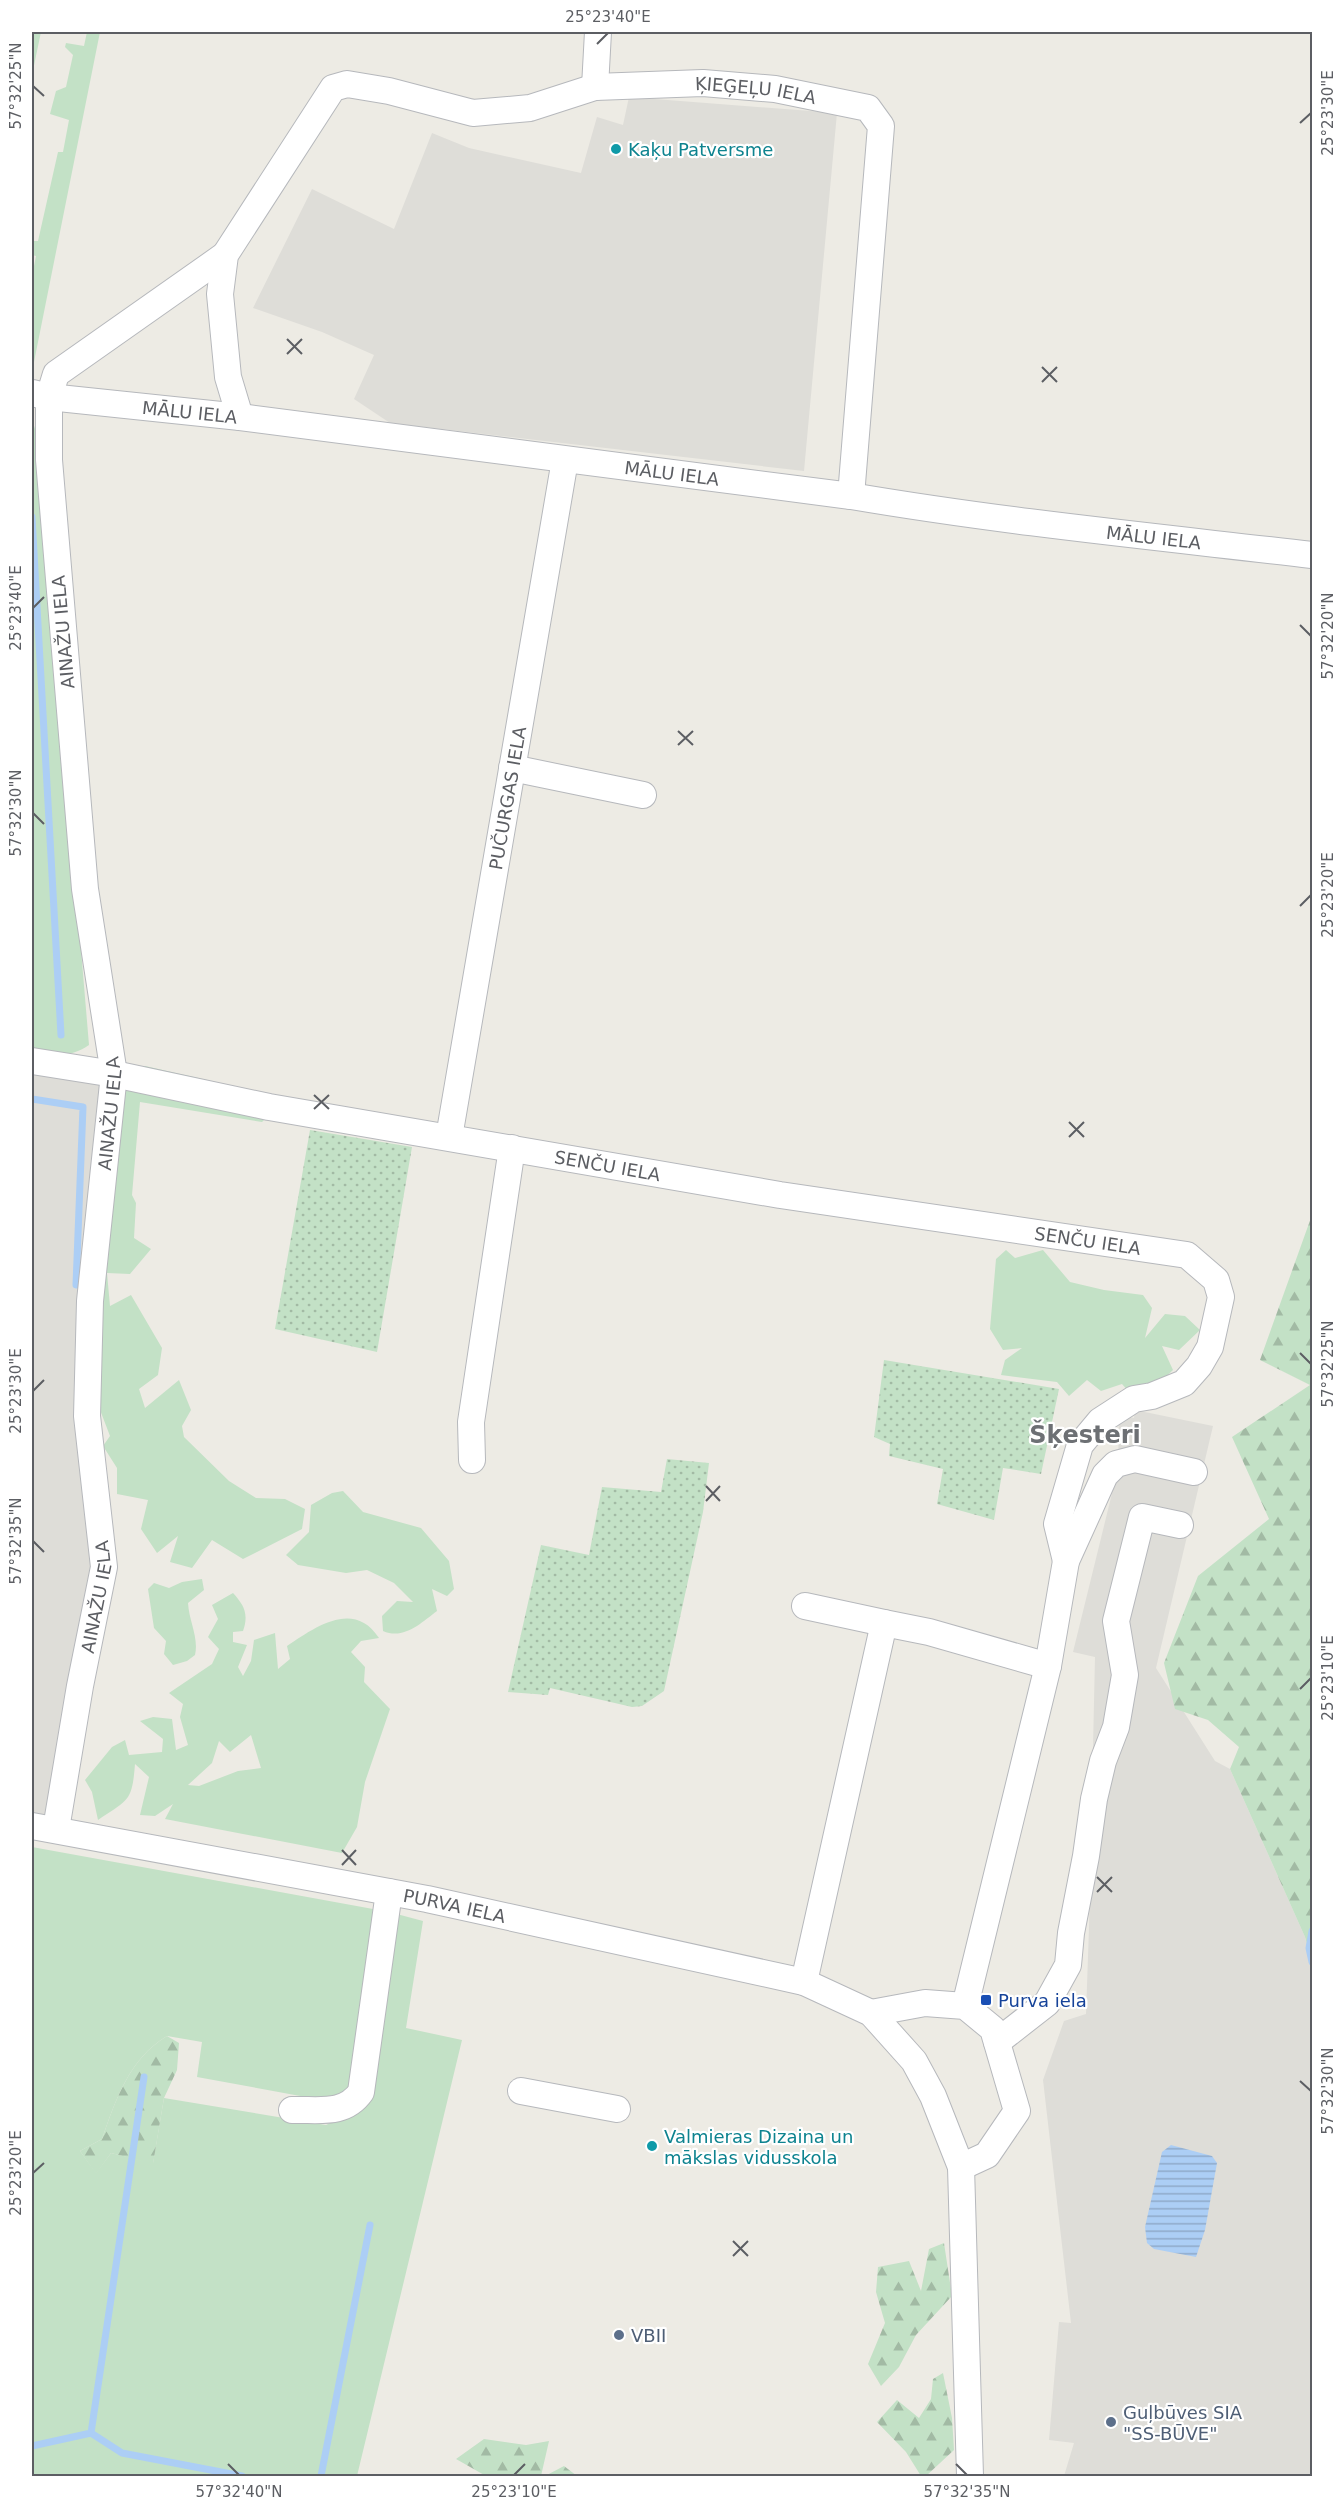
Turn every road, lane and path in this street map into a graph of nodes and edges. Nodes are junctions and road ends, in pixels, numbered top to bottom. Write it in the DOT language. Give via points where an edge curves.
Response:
graph roads {
  1 [pos="598,32"];
  2 [pos="595,87"];
  3 [pos="225,255"];
  4 [pos="40,395"];
  5 [pos="240,417"];
  6 [pos="566,460"];
  7 [pos="851,496"];
  8 [pos="1312,555"];
  9 [pos="512,768"];
  10 [pos="643,795"];
  11 [pos="32,1061"];
  12 [pos="114,1074"];
  13 [pos="449,1137"];
  14 [pos="512,1148"];
  15 [pos="472,1460"];
  16 [pos="1194,1472"];
  17 [pos="1180,1525"];
  18 [pos="1066,1561"];
  19 [pos="806,1606"];
  20 [pos="884,1623"];
  21 [pos="1048,1666"];
  22 [pos="44,1828"];
  23 [pos="389,1892"];
  24 [pos="804,1983"];
  25 [pos="964,2006"];
  26 [pos="871,2013"];
  27 [pos="997,2042"];
  28 [pos="521,2091"];
  29 [pos="617,2109"];
  30 [pos="292,2110"];
  31 [pos="961,2167"];
  32 [pos="970,2476"];
  1 -- 2 [label="street"];
  2 -- 3 [label="street, ĶIEĢEĻU IELA" via="531,108 472,113 389,91 347,84 333,88"];
  2 -- 7 [label="street, ĶIEĢEĻU IELA" via="703,83 775,89 868,108 881,126"];
  3 -- 4 [label="street" via="56,374"];
  3 -- 5 [label="street" via="220,294 228,377"];
  4 -- 5 [label="street, MĀLU IELA"];
  4 -- 12 [label="street, AINAŽU IELA" via="49,460 85,889"];
  5 -- 6 [label="street, MĀLU IELA"];
  6 -- 7 [label="street, MĀLU IELA"];
  6 -- 9 [label="street, PUČURGAS IELA"];
  7 -- 8 [label="street, MĀLU IELA" via="921,508"];
  9 -- 10 [label="street"];
  9 -- 13 [label="street, PUČURGAS IELA"];
  11 -- 12 [label="street, SENČU IELA"];
  12 -- 13 [label="street, SENČU IELA" via="269,1107"];
  12 -- 22 [label="street, AINAŽU IELA" via="90,1301 87,1393 104,1567 80,1686"];
  13 -- 14 [label="street, SENČU IELA"];
  14 -- 15 [label="street" via="471,1422"];
  14 -- 18 [label="street, SENČU IELA" via="780,1195 1187,1255 1216,1281 1221,1297 1210,1347 1184,1383 1134,1400 1100,1421 1080,1445 1057,1524"];
  16 -- 18 [label="street" via="1135,1459 1116,1464 1105,1474"];
  17 -- 27 [label="street" via="1142,1517 1116,1621 1125,1675 1116,1728 1094,1799 1068,1965 1047,2003"];
  18 -- 21 [label="street"];
  19 -- 20 [label="street"];
  20 -- 21 [label="street"];
  20 -- 24 [label="street"];
  21 -- 25 [label="street"];
  22 -- 23 [label="street, PURVA IELA"];
  23 -- 24 [label="street, PURVA IELA"];
  23 -- 30 [label="street" via="361,2092 342,2109"];
  24 -- 26 [label="street, PURVA IELA"];
  25 -- 26 [label="street" via="925,2004"];
  25 -- 27 [label="street" via="993,2029"];
  26 -- 31 [label="street, PURVA IELA" via="914,2061"];
  27 -- 31 [label="street" via="1017,2111 987,2155"];
  28 -- 29 [label="street"];
  31 -- 32 [label="street, PURVA IELA"];
}
